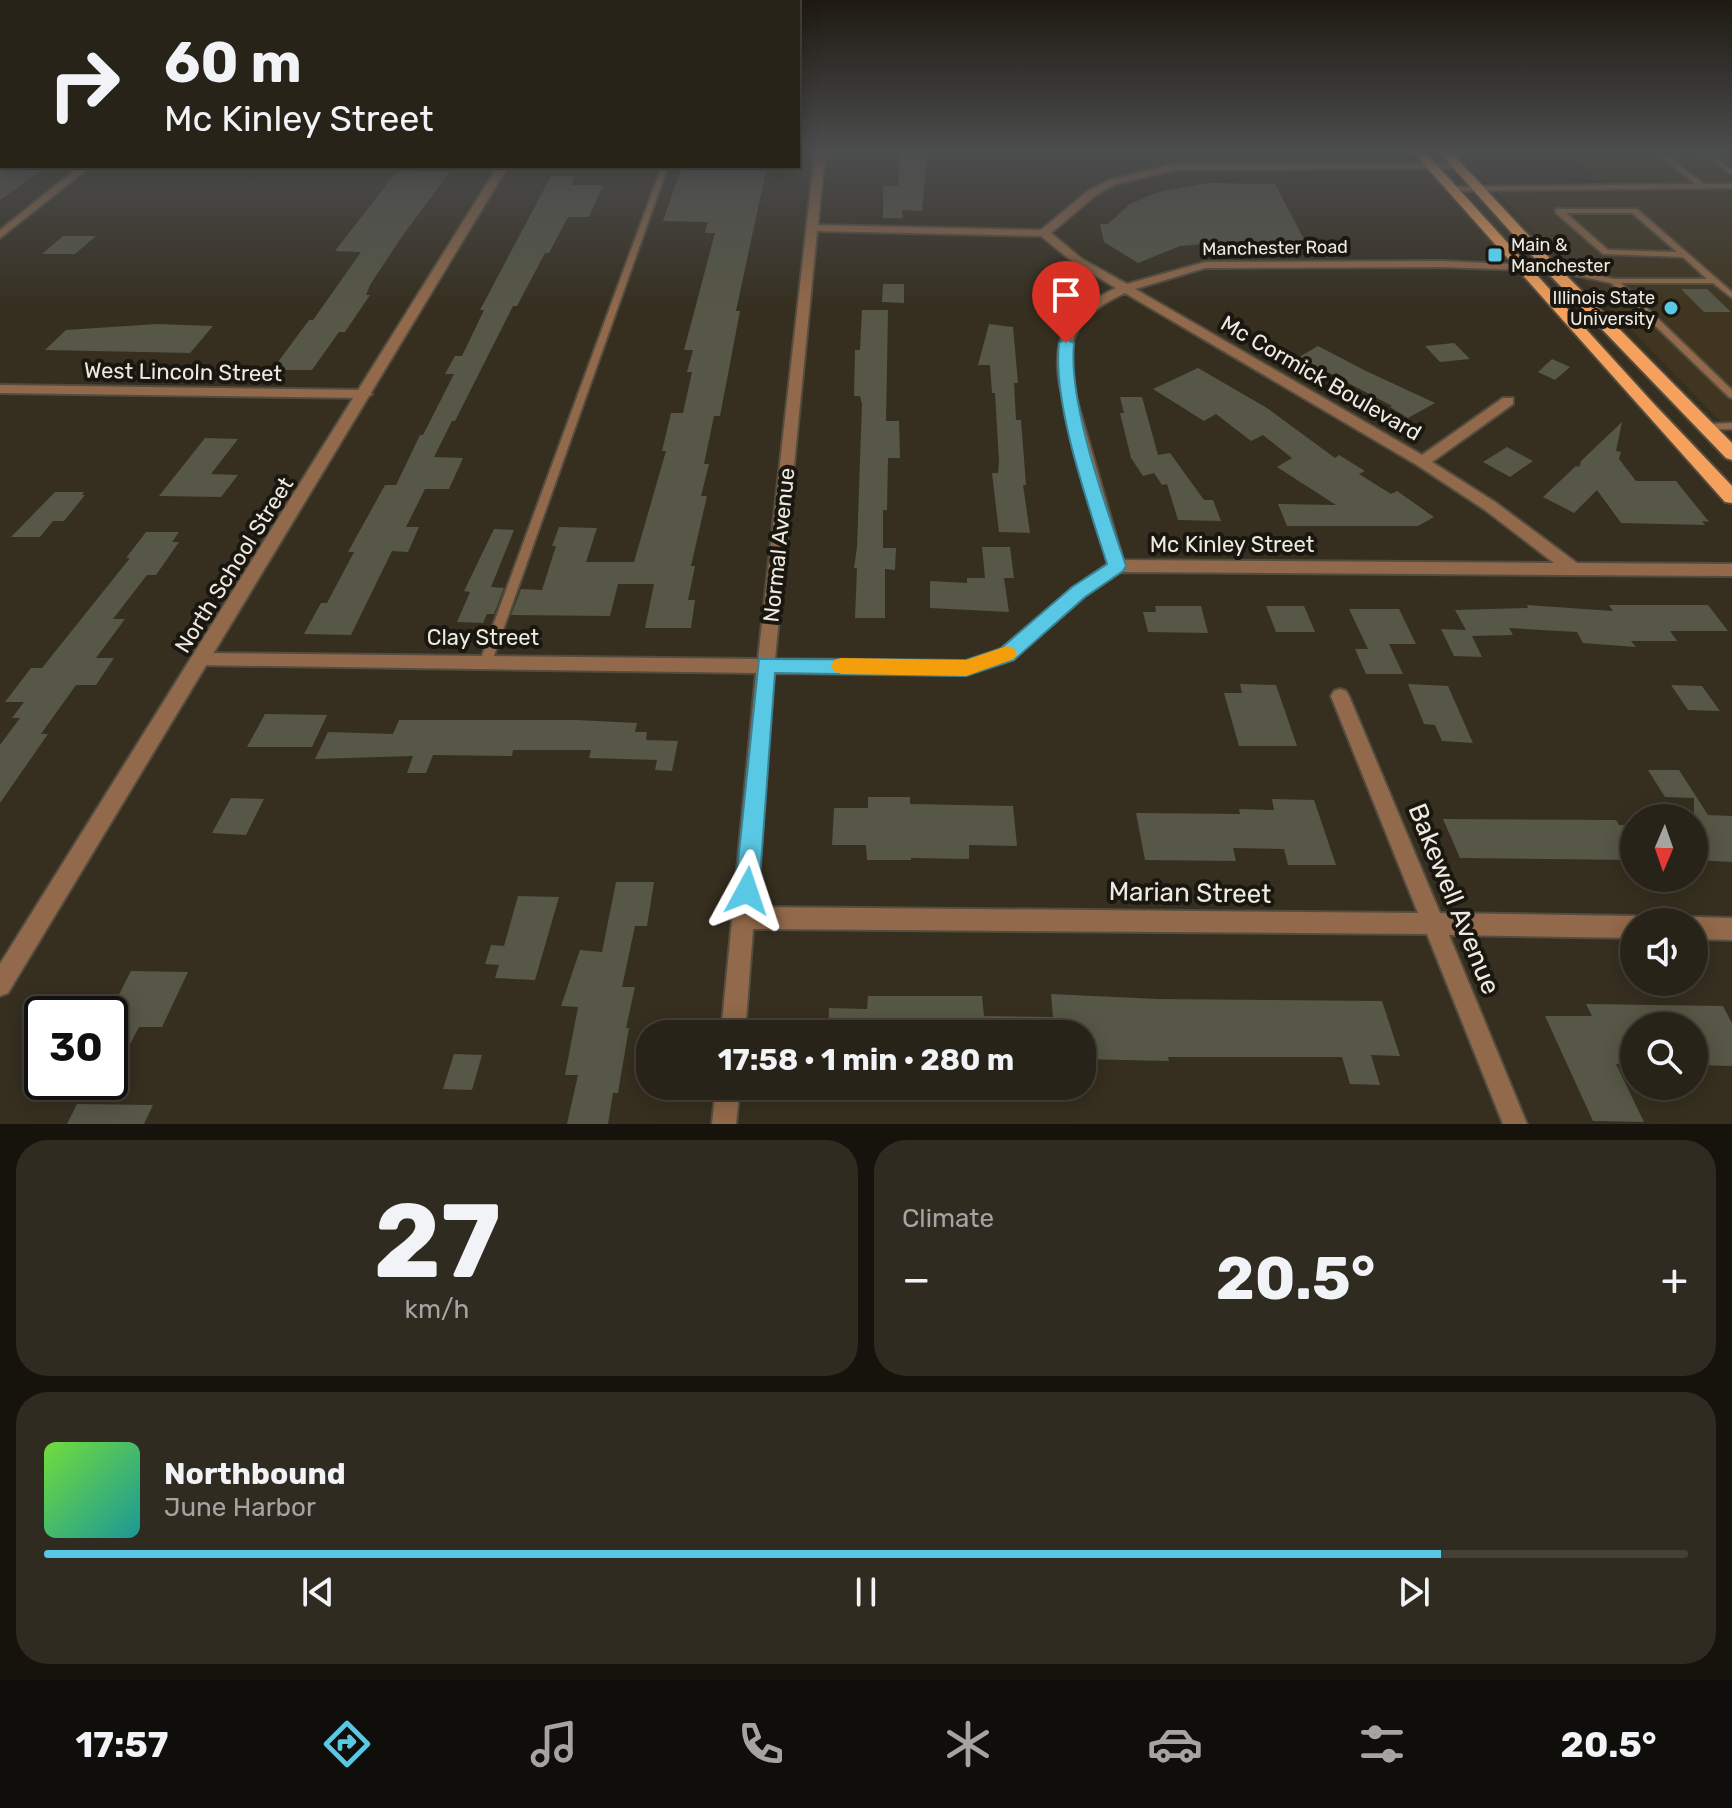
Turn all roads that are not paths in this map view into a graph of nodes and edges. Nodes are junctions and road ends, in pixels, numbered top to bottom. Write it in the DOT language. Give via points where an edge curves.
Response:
graph roads {
  1 [pos="38,204"];
  2 [pos="480,204"];
  3 [pos="651,204"];
  4 [pos="814,204"];
  5 [pos="1078,204"];
  6 [pos="1466,204"];
  7 [pos="1493,204"];
  8 [pos="1626,204"];
  9 [pos="1634,211"];
  10 [pos="812,228"];
  11 [pos="1044,233"];
  12 [pos="0,235"];
  13 [pos="1684,255"];
  14 [pos="1519,265"];
  15 [pos="1551,268"];
  16 [pos="1614,281"];
  17 [pos="1715,281"];
  18 [pos="1128,290"];
  19 [pos="1732,296"];
  20 [pos="0,389"];
  21 [pos="365,394"];
  22 [pos="1732,395"];
  23 [pos="1508,401"];
  24 [pos="1732,426"];
  25 [pos="1705,427"];
  26 [pos="1732,454"];
  27 [pos="1422,462"];
  28 [pos="1732,497"];
  29 [pos="1117,566"];
  30 [pos="1572,568"];
  31 [pos="1732,570"];
  32 [pos="200,660"];
  33 [pos="486,661"];
  34 [pos="766,665"];
  35 [pos="1340,696"];
  36 [pos="745,918"];
  37 [pos="1434,924"];
  38 [pos="1620,927"];
  39 [pos="1708,928"];
  40 [pos="1732,929"];
  41 [pos="0,985"];
  42 [pos="734,1020"];
  43 [pos="727,1100"];
  44 [pos="724,1124"];
  45 [pos="1515,1124"];
  1 -- 12 [label="street"];
  2 -- 21 [label="street, North School Street"];
  3 -- 33 [label="lane"];
  4 -- 10 [label="street, Normal Avenue"];
  5 -- 11 [label="street"];
  6 -- 14 [label="main road"];
  7 -- 15 [label="main road"];
  8 -- 9 [label="lane"];
  9 -- 13 [label="lane"];
  9 -- 13 [label="lane" via="1559,211 1606,252"];
  10 -- 11 [label="street"];
  10 -- 34 [label="street, Normal Avenue"];
  11 -- 18 [label="street, Mc Cormick Boulevard" via="1078,261"];
  13 -- 17 [label="lane"];
  14 -- 15 [label="street, Manchester Road"];
  14 -- 18 [label="street, Manchester Road" via="1230,264 1174,272"];
  14 -- 28 [label="main road"];
  15 -- 16 [label="lane"];
  15 -- 25 [label="main road"];
  16 -- 17 [label="lane"];
  16 -- 22 [label="lane"];
  17 -- 19 [label="lane"];
  18 -- 27 [label="street, Mc Cormick Boulevard"];
  18 -- 29 [label="street, Manchester Road" via="1081,314 1071,328 1064,365 1096,503"];
  20 -- 21 [label="street, West Lincoln Street"];
  21 -- 32 [label="street, North School Street"];
  23 -- 27 [label="street"];
  24 -- 25 [label="lane"];
  25 -- 26 [label="main road"];
  27 -- 30 [label="street, Mc Cormick Boulevard"];
  29 -- 30 [label="street, Mc Kinley Street"];
  29 -- 34 [label="street" via="1007,654 966,668"];
  30 -- 31 [label="street, Mc Kinley Street"];
  32 -- 33 [label="street, Clay Street"];
  32 -- 41 [label="street, North School Street"];
  33 -- 34 [label="street, Clay Street"];
  34 -- 36 [label="street, Normal Avenue"];
  35 -- 37 [label="street, Bakewell Avenue"];
  36 -- 37 [label="street, Marian Street"];
  36 -- 42 [label="street, Normal Avenue"];
  37 -- 38 [label="street, Marian Street"];
  37 -- 45 [label="street, Bakewell Avenue"];
  39 -- 40 [label="street"];
  43 -- 44 [label="street"];
}
